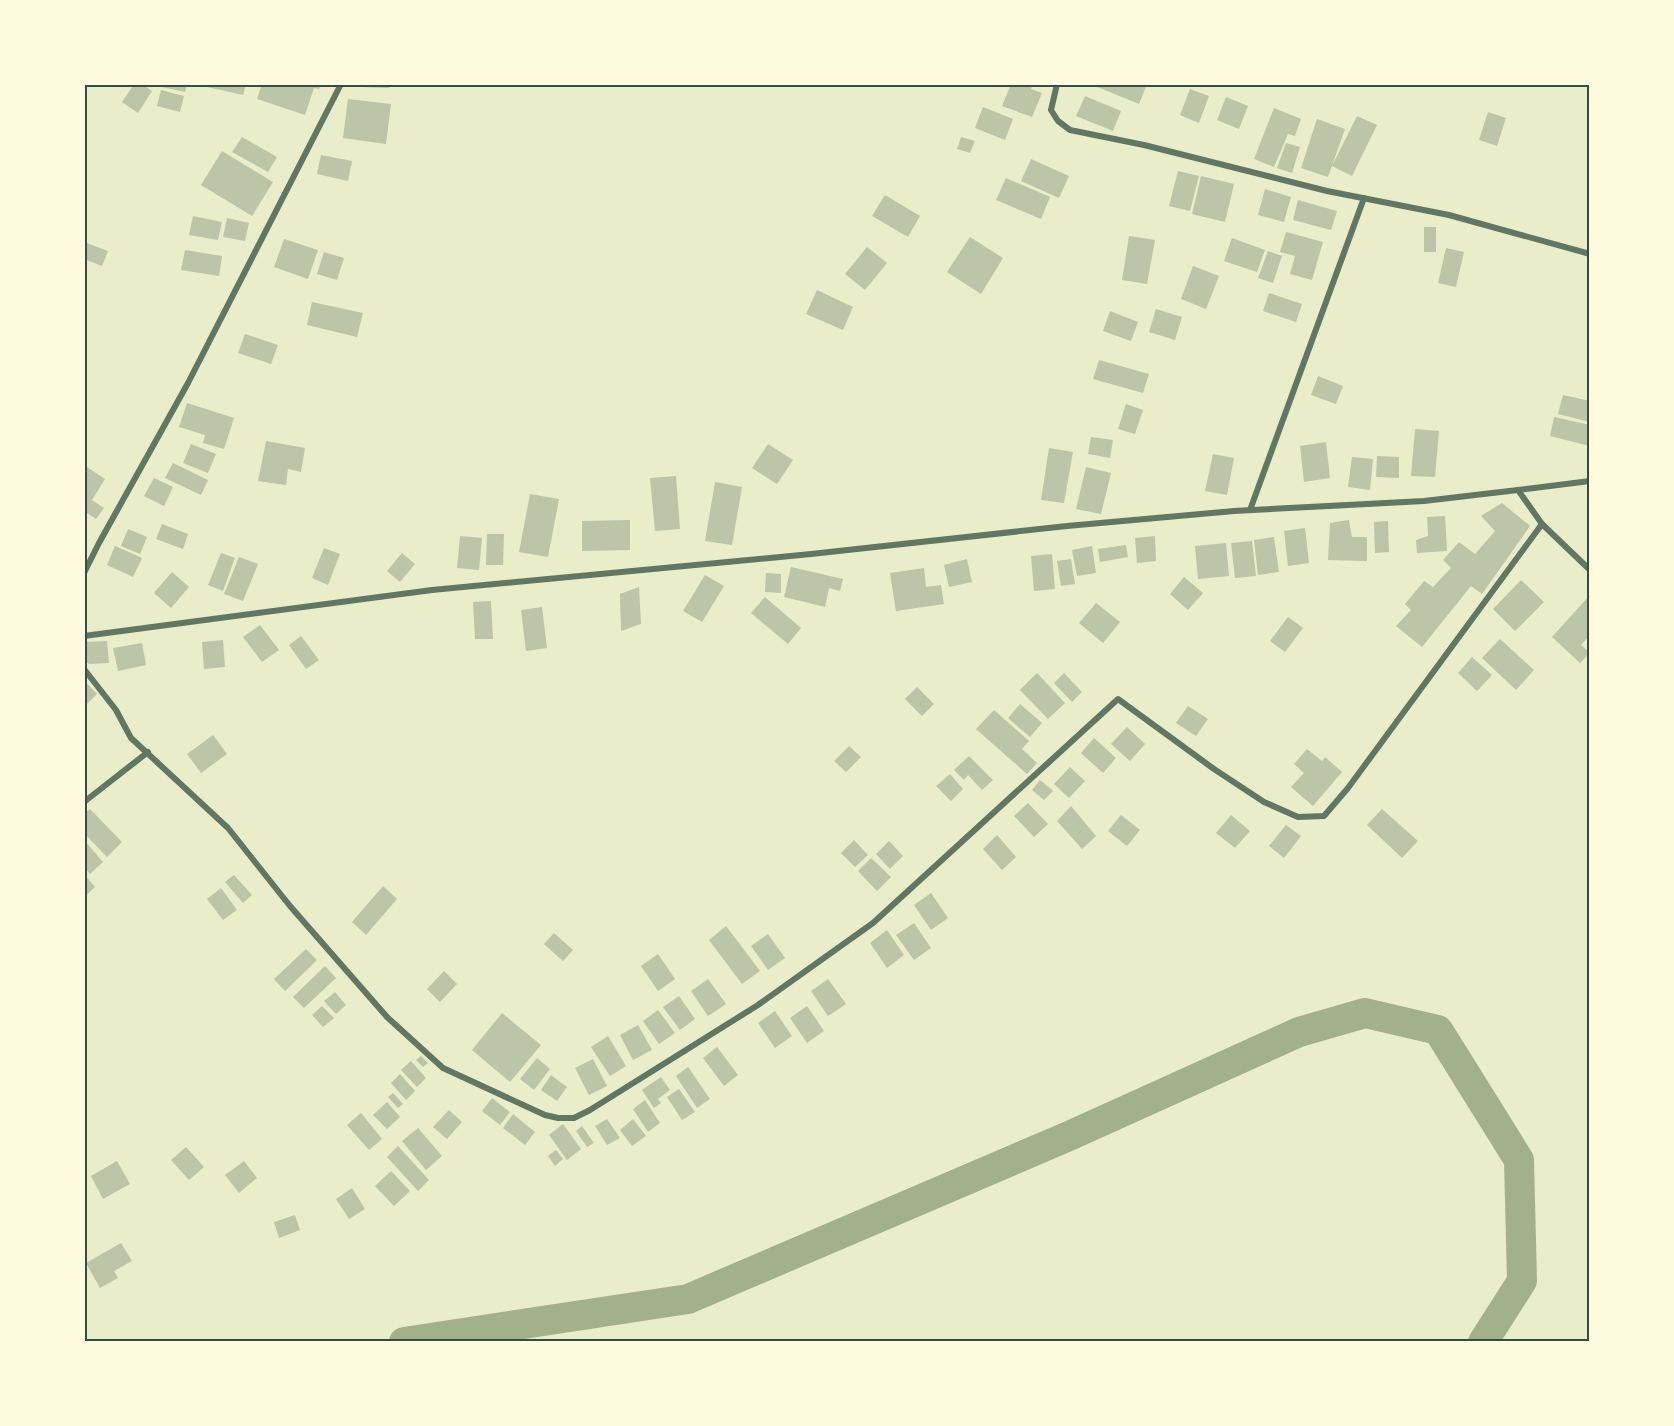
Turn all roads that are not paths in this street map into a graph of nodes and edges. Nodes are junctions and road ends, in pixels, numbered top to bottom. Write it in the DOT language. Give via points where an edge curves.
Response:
graph roads {
  1 [pos="341,84"];
  2 [pos="1057,84"];
  3 [pos="1364,198"];
  4 [pos="1590,254"];
  5 [pos="1590,481"];
  6 [pos="1518,490"];
  7 [pos="1250,510"];
  8 [pos="1542,524"];
  9 [pos="1590,570"];
  10 [pos="84,573"];
  11 [pos="84,636"];
  12 [pos="84,669"];
  13 [pos="148,752"];
  14 [pos="84,802"];
  1 -- 10 [label="street" via="188,383"];
  2 -- 3 [label="street" via="1051,110 1070,130"];
  3 -- 4 [label="street" via="1449,215"];
  3 -- 7 [label="street"];
  5 -- 6 [label="street"];
  6 -- 7 [label="street" via="1424,501"];
  6 -- 8 [label="street"];
  7 -- 11 [label="street" via="432,590"];
  8 -- 9 [label="street"];
  8 -- 13 [label="street" via="1324,816 1298,817 1264,802 1118,699 873,923 758,1005 574,1118 545,1115 443,1068 387,1017 228,828"];
  12 -- 13 [label="street" via="116,710 131,738"];
  13 -- 14 [label="street"];
}
